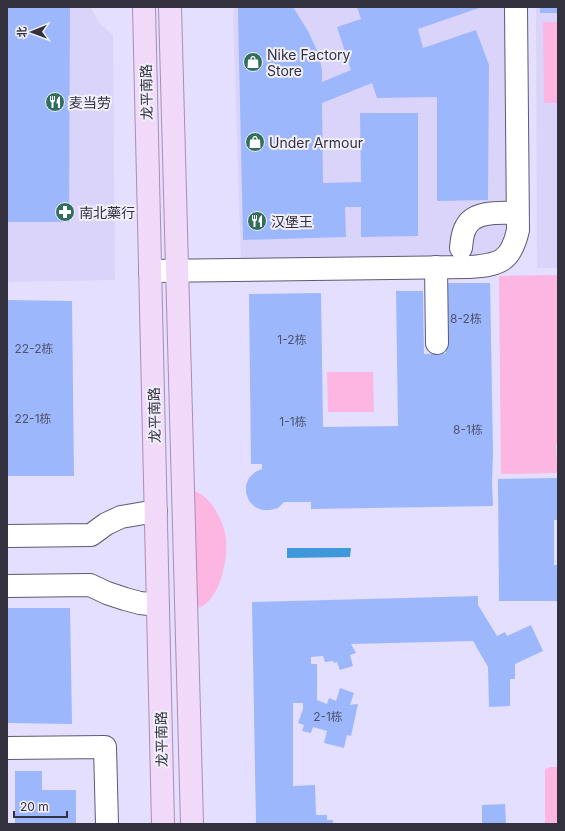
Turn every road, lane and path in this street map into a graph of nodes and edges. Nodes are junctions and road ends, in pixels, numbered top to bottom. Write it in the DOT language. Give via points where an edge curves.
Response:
graph roads {
  1 [pos="516,7"];
  2 [pos="140,8"];
  3 [pos="173,8"];
  4 [pos="518,213"];
  5 [pos="461,248"];
  6 [pos="436,267"];
  7 [pos="150,271"];
  8 [pos="177,271"];
  9 [pos="437,343"];
  10 [pos="156,511"];
  11 [pos="7,536"];
  12 [pos="7,586"];
  13 [pos="158,605"];
  14 [pos="7,748"];
  15 [pos="107,824"];
  16 [pos="163,824"];
  17 [pos="192,824"];
  1 -- 4 [label="street"];
  2 -- 7 [label="main road, 龙平南路"];
  3 -- 8 [label="main road, 龙平南路"];
  4 -- 5 [label="street" via="486,214 476,217 466,225"];
  4 -- 6 [label="street" via="515,242 503,260 482,266"];
  6 -- 8 [label="street"];
  6 -- 9 [label="street"];
  7 -- 8 [label="street"];
  7 -- 10 [label="main road, 龙平南路"];
  8 -- 17 [label="main road, 龙平南路"];
  10 -- 11 [label="street" via="121,517 91,535"];
  10 -- 13 [label="main road, 龙平南路"];
  12 -- 13 [label="street" via="90,585 124,599"];
  13 -- 16 [label="main road, 龙平南路"];
  14 -- 15 [label="street" via="105,747"];
}
